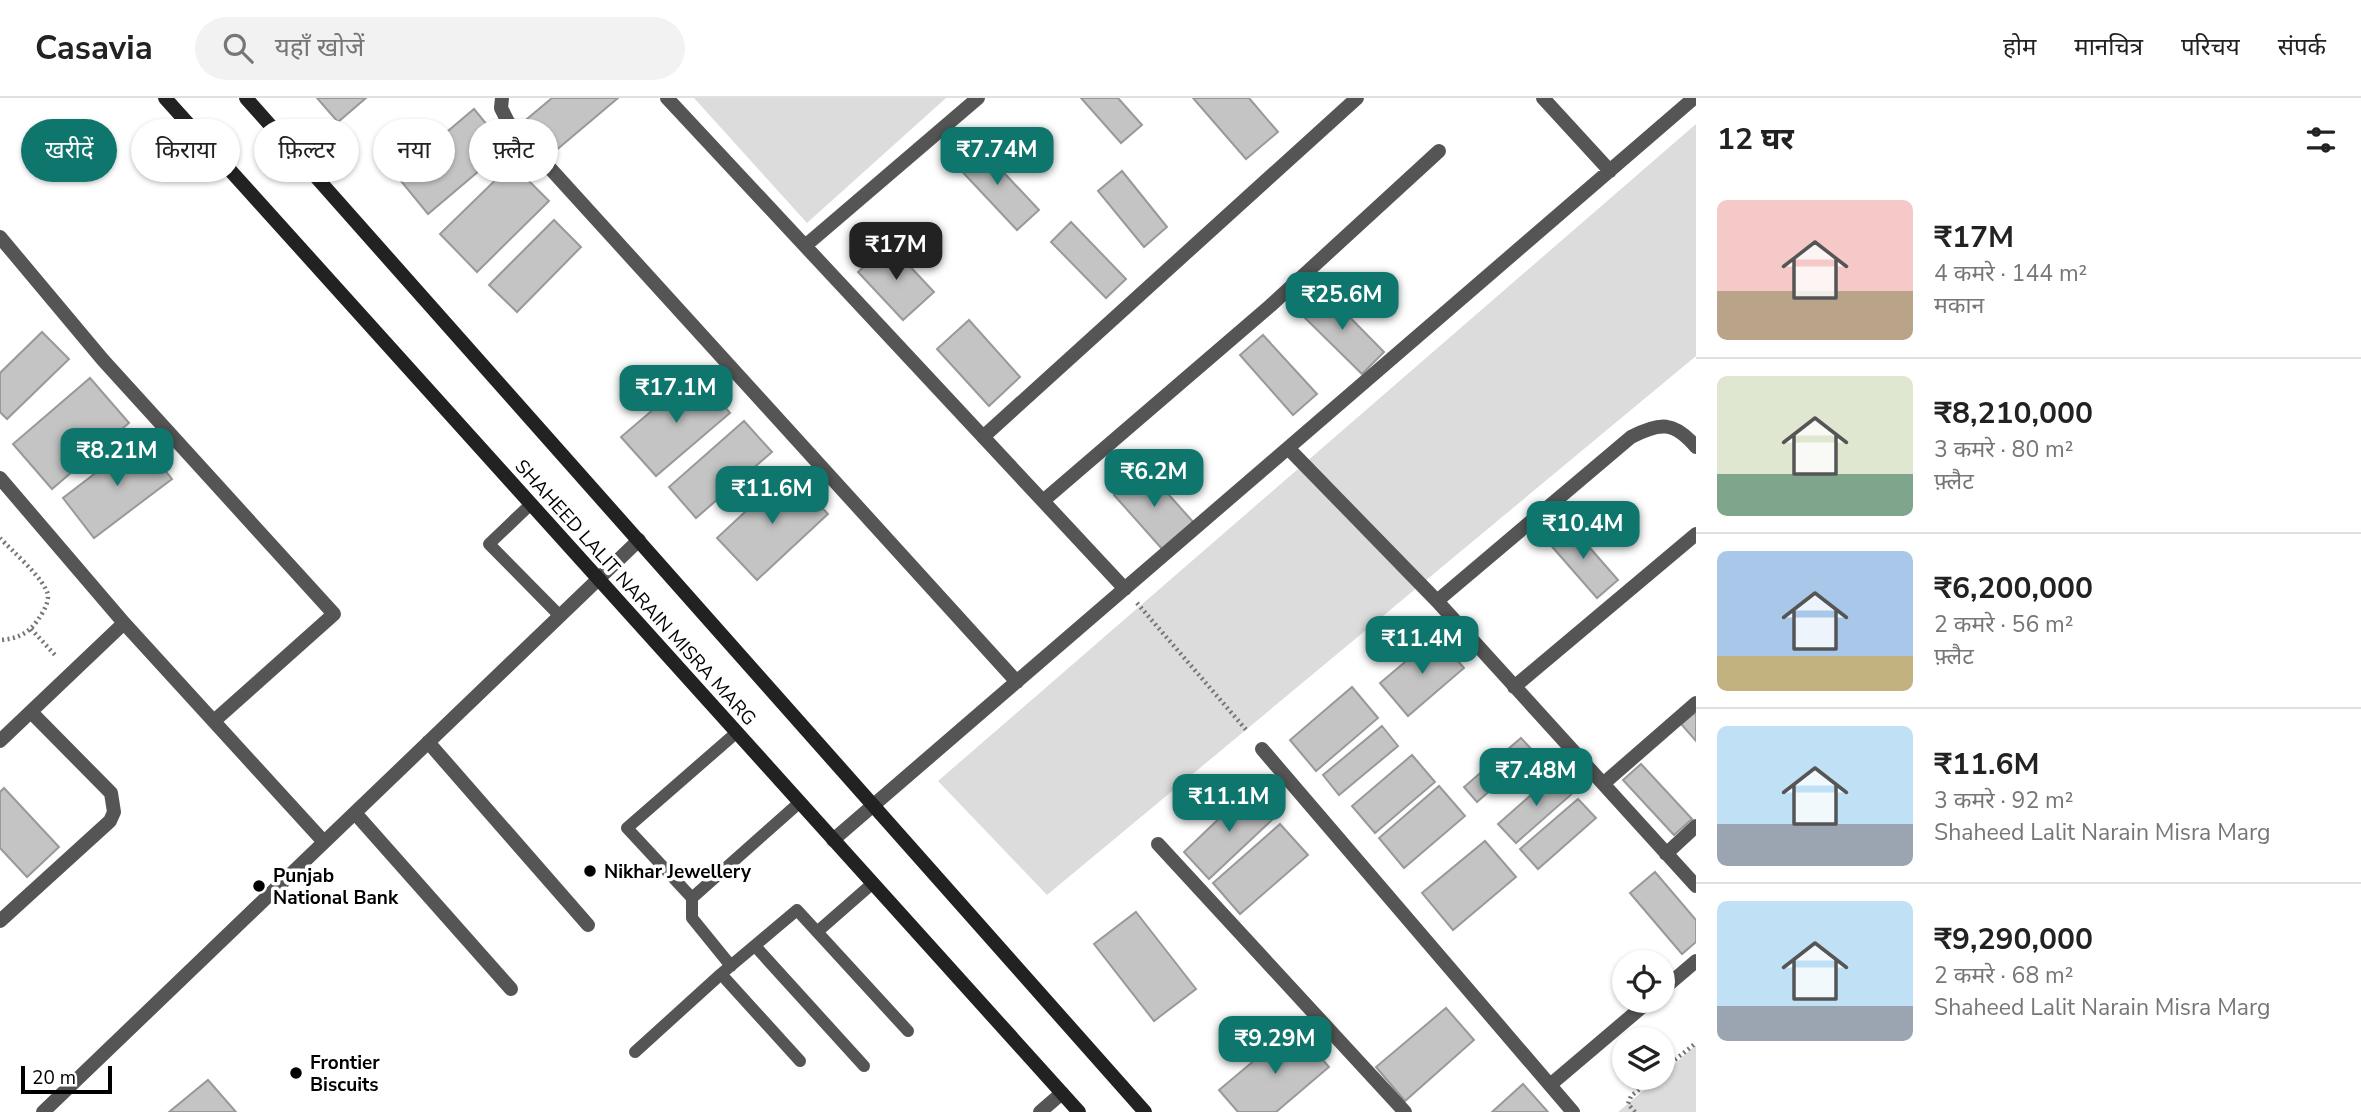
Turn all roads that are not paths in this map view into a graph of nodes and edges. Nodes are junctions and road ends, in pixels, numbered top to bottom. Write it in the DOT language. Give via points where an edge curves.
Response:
graph roads {
  1 [pos="165,98"];
  2 [pos="246,98"];
  3 [pos="502,98"];
  4 [pos="667,98"];
  5 [pos="978,98"];
  6 [pos="1357,98"];
  7 [pos="1543,98"];
  8 [pos="1694,98"];
  9 [pos="1439,150"];
  10 [pos="1610,171"];
  11 [pos="0,237"];
  12 [pos="805,246"];
  13 [pos="983,437"];
  14 [pos="1696,447"];
  15 [pos="1288,448"];
  16 [pos="0,478"];
  17 [pos="1043,501"];
  18 [pos="531,504"];
  19 [pos="1696,534"];
  20 [pos="639,540"];
  21 [pos="598,579"];
  22 [pos="1125,589"];
  23 [pos="1437,601"];
  24 [pos="560,616"];
  25 [pos="124,623"];
  26 [pos="1017,682"];
  27 [pos="1514,687"];
  28 [pos="1696,703"];
  29 [pos="31,712"];
  30 [pos="214,721"];
  31 [pos="736,733"];
  32 [pos="0,741"];
  33 [pos="428,742"];
  34 [pos="1262,749"];
  35 [pos="1602,784"];
  36 [pos="799,803"];
  37 [pos="874,806"];
  38 [pos="355,813"];
  39 [pos="1696,826"];
  40 [pos="834,840"];
  41 [pos="324,842"];
  42 [pos="1157,844"];
  43 [pos="1666,853"];
  44 [pos="873,884"];
  45 [pos="1696,886"];
  46 [pos="692,898"];
  47 [pos="0,921"];
  48 [pos="588,925"];
  49 [pos="817,932"];
  50 [pos="755,946"];
  51 [pos="1696,961"];
  52 [pos="726,970"];
  53 [pos="1675,979"];
  54 [pos="511,989"];
  55 [pos="1635,1013"];
  56 [pos="908,1031"];
  57 [pos="635,1052"];
  58 [pos="800,1061"];
  59 [pos="863,1066"];
  60 [pos="1550,1085"];
  61 [pos="1062,1093"];
  62 [pos="43,1112"];
  63 [pos="1040,1112"];
  64 [pos="1079,1112"];
  65 [pos="1145,1112"];
  66 [pos="1405,1112"];
  67 [pos="1573,1112"];
  1 -- 18 [label="street, SHAHEED LALIT NARAIN MISRA MARG"];
  2 -- 20 [label="street, SHAHEED LALIT NARAIN MISRA MARG"];
  3 -- 26 [label="street" via="508,122"];
  4 -- 12 [label="street"];
  5 -- 12 [label="street"];
  6 -- 13 [label="street"];
  7 -- 10 [label="street"];
  8 -- 10 [label="street"];
  9 -- 17 [label="street" via="1270,306"];
  10 -- 15 [label="street"];
  11 -- 30 [label="street" via="103,360 334,614"];
  12 -- 13 [label="street"];
  13 -- 17 [label="street"];
  14 -- 23 [label="street" via="1668,426 1648,428 1631,437"];
  15 -- 22 [label="street"];
  15 -- 23 [label="street"];
  16 -- 25 [label="street"];
  17 -- 22 [label="street"];
  18 -- 21 [label="street, SHAHEED LALIT NARAIN MISRA MARG"];
  18 -- 24 [label="lane" via="489,544"];
  19 -- 27 [label="street"];
  20 -- 21 [label="street"];
  20 -- 37 [label="street, SHAHEED LALIT NARAIN MISRA MARG"];
  21 -- 24 [label="street"];
  21 -- 31 [label="street, SHAHEED LALIT NARAIN MISRA MARG"];
  22 -- 26 [label="street"];
  23 -- 27 [label="street"];
  24 -- 33 [label="street"];
  25 -- 29 [label="street"];
  25 -- 30 [label="street"];
  26 -- 37 [label="street"];
  27 -- 35 [label="street"];
  28 -- 35 [label="street"];
  29 -- 32 [label="street"];
  29 -- 47 [label="street" via="111,793 114,812 110,821"];
  30 -- 41 [label="street"];
  31 -- 36 [label="street, SHAHEED LALIT NARAIN MISRA MARG"];
  31 -- 46 [label="lane" via="627,828"];
  33 -- 38 [label="street"];
  33 -- 48 [label="street"];
  34 -- 60 [label="street"];
  35 -- 43 [label="street"];
  36 -- 40 [label="street, SHAHEED LALIT NARAIN MISRA MARG"];
  36 -- 46 [label="lane"];
  37 -- 40 [label="street"];
  37 -- 65 [label="street, SHAHEED LALIT NARAIN MISRA MARG"];
  38 -- 41 [label="street"];
  38 -- 54 [label="street"];
  39 -- 43 [label="street"];
  40 -- 44 [label="street, SHAHEED LALIT NARAIN MISRA MARG"];
  41 -- 62 [label="street"];
  42 -- 66 [label="street"];
  43 -- 45 [label="street"];
  44 -- 49 [label="lane"];
  44 -- 61 [label="street, SHAHEED LALIT NARAIN MISRA MARG"];
  46 -- 52 [label="lane" via="692,918"];
  49 -- 50 [label="lane" via="797,910"];
  49 -- 56 [label="lane"];
  50 -- 52 [label="lane"];
  50 -- 59 [label="lane"];
  51 -- 53 [label="street"];
  52 -- 57 [label="lane"];
  52 -- 58 [label="lane"];
  55 -- 60 [label="street"];
  60 -- 67 [label="street"];
  61 -- 63 [label="street"];
  61 -- 64 [label="street, SHAHEED LALIT NARAIN MISRA MARG"];
}
